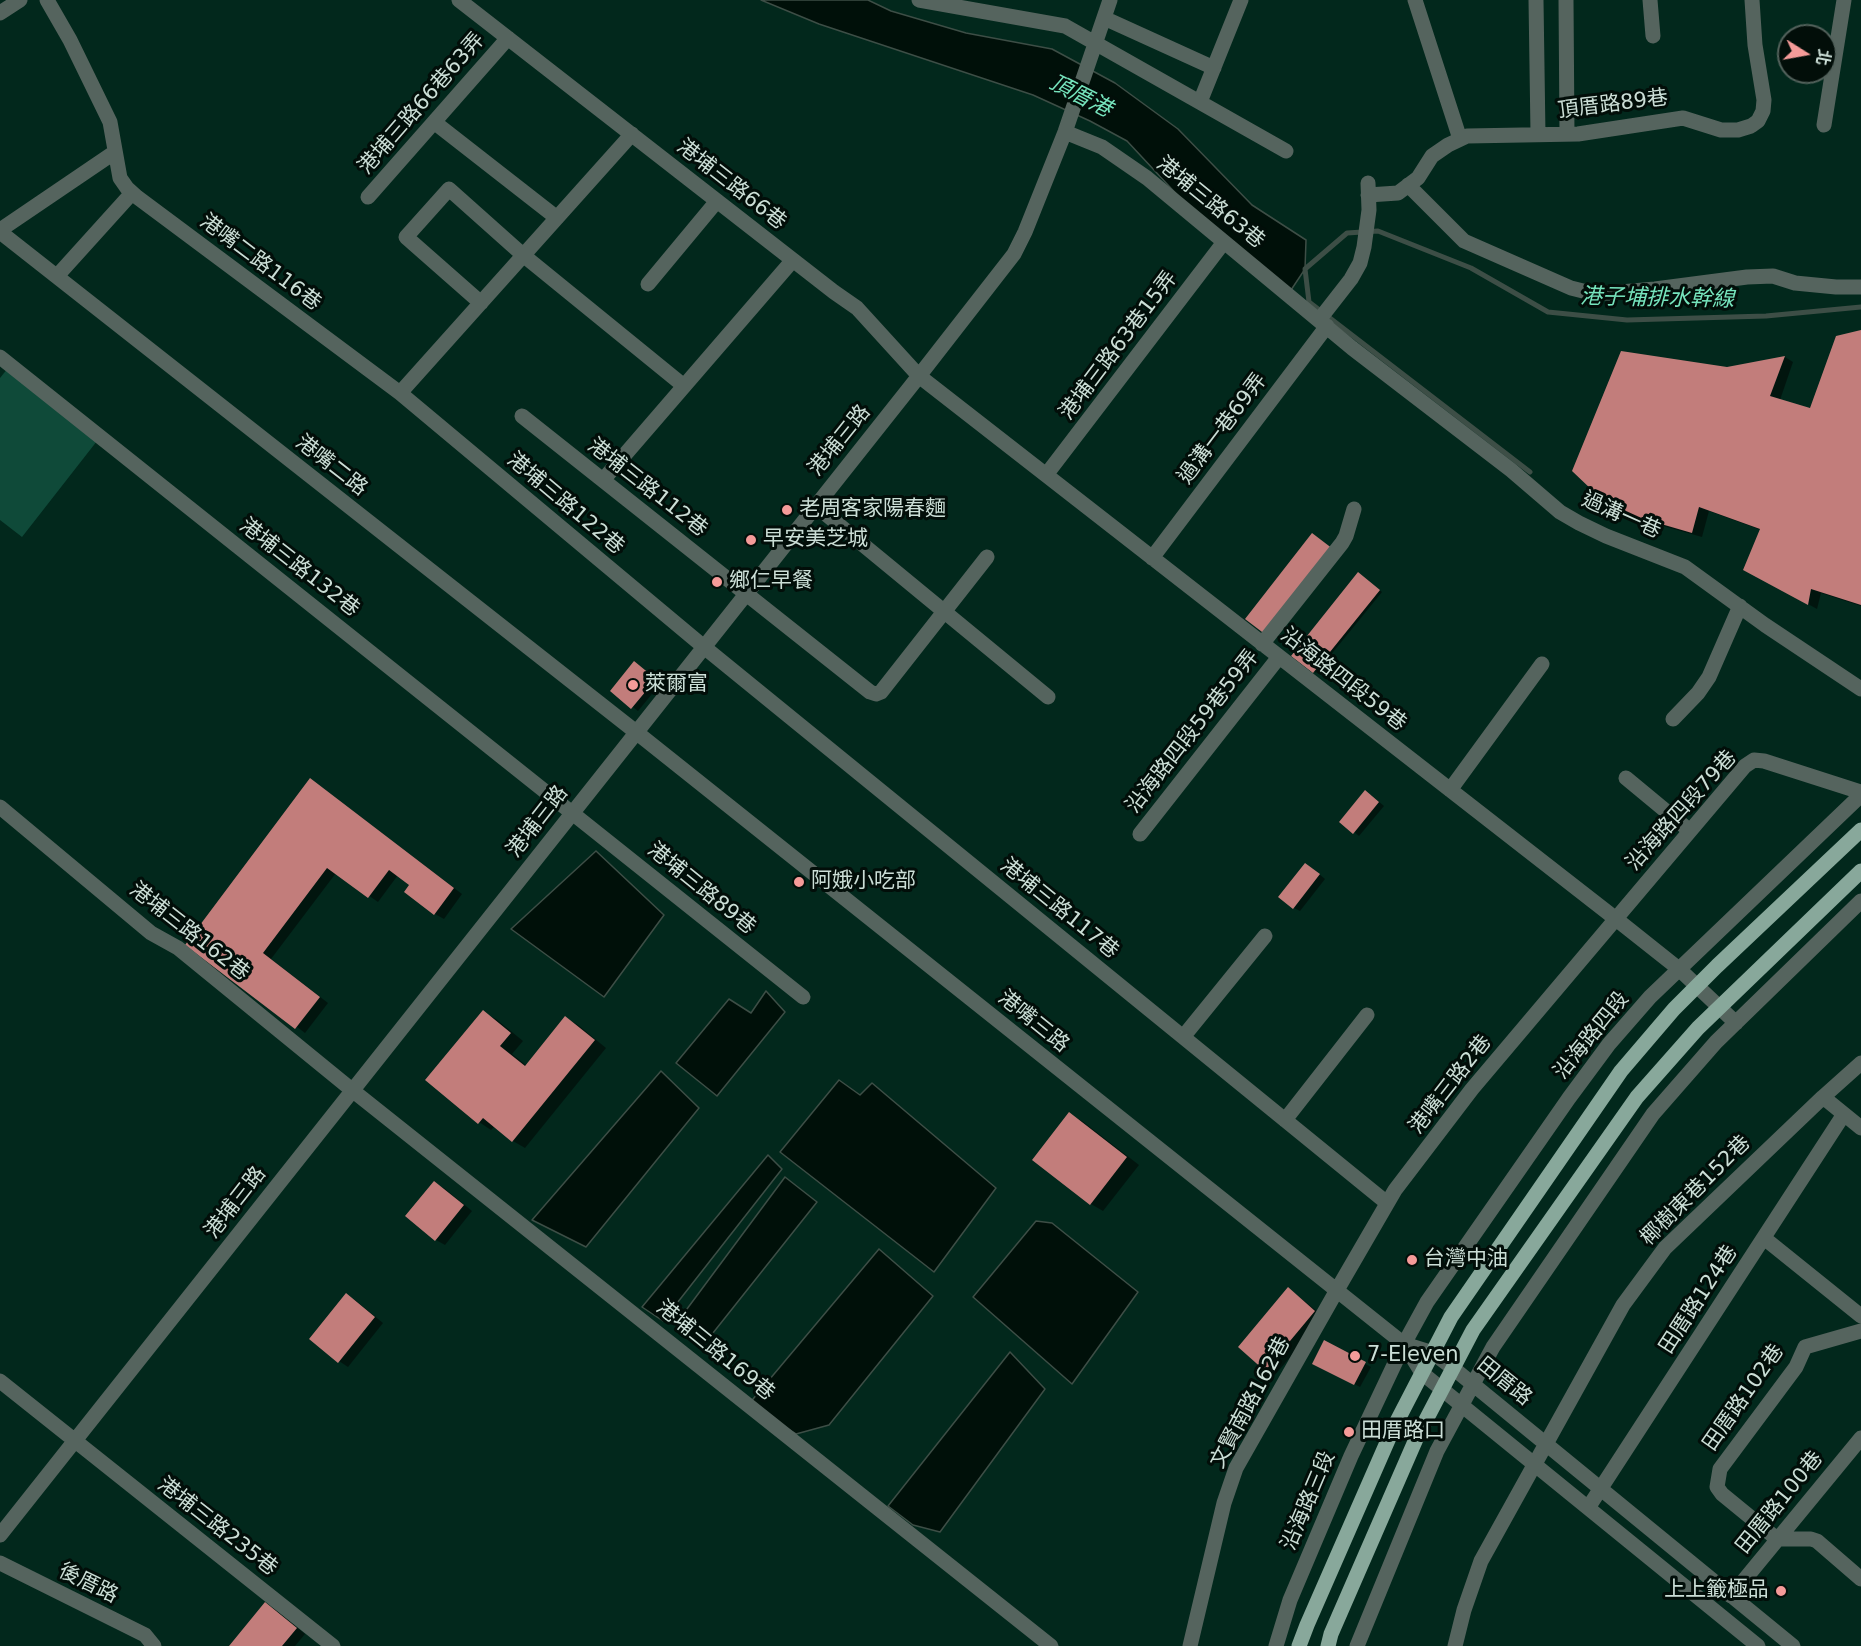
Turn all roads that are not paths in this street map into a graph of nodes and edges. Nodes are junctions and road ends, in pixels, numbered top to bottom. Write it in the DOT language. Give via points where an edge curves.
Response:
graph roads {
  1 [pos="20,0"];
  2 [pos="47,0"];
  3 [pos="459,0"];
  4 [pos="919,0"];
  5 [pos="1110,0"];
  6 [pos="1241,0"];
  7 [pos="1415,0"];
  8 [pos="1536,0"];
  9 [pos="1566,0"];
  10 [pos="1650,0"];
  11 [pos="1752,0"];
  12 [pos="1844,0"];
  13 [pos="0,13"];
  14 [pos="1104,18"];
  15 [pos="1653,36"];
  16 [pos="508,38"];
  17 [pos="1095,43"];
  18 [pos="1214,68"];
  19 [pos="1200,102"];
  20 [pos="434,122"];
  21 [pos="1824,125"];
  22 [pos="1065,132"];
  23 [pos="632,134"];
  24 [pos="1538,134"];
  25 [pos="1567,134"];
  26 [pos="1460,139"];
  27 [pos="1286,151"];
  28 [pos="115,152"];
  29 [pos="1408,185"];
  30 [pos="132,193"];
  31 [pos="1368,196"];
  32 [pos="368,197"];
  33 [pos="717,201"];
  34 [pos="557,218"];
  35 [pos="0,231"];
  36 [pos="1224,242"];
  37 [pos="523,255"];
  38 [pos="793,260"];
  39 [pos="57,276"];
  40 [pos="648,284"];
  41 [pos="1861,287"];
  42 [pos="481,303"];
  43 [pos="1323,320"];
  44 [pos="0,357"];
  45 [pos="919,376"];
  46 [pos="684,386"];
  47 [pos="400,393"];
  48 [pos="522,416"];
  49 [pos="1046,476"];
  50 [pos="603,480"];
  51 [pos="816,506"];
  52 [pos="1354,509"];
  53 [pos="987,557"];
  54 [pos="1152,558"];
  55 [pos="746,592"];
  56 [pos="1740,606"];
  57 [pos="944,612"];
  58 [pos="1262,644"];
  59 [pos="704,646"];
  60 [pos="1279,657"];
  61 [pos="1542,664"];
  62 [pos="1861,689"];
  63 [pos="1048,697"];
  64 [pos="1672,719"];
  65 [pos="636,732"];
  66 [pos="1626,778"];
  67 [pos="1450,790"];
  68 [pos="1861,794"];
  69 [pos="0,807"];
  70 [pos="573,812"];
  71 [pos="1861,830"];
  72 [pos="1690,831"];
  73 [pos="1140,834"];
  74 [pos="1861,871"];
  75 [pos="1861,902"];
  76 [pos="1616,918"];
  77 [pos="1265,936"];
  78 [pos="1679,969"];
  79 [pos="1697,985"];
  80 [pos="803,998"];
  81 [pos="1720,1007"];
  82 [pos="1367,1016"];
  83 [pos="1736,1023"];
  84 [pos="1183,1037"];
  85 [pos="1861,1063"];
  86 [pos="352,1090"];
  87 [pos="1823,1097"];
  88 [pos="1844,1114"];
  89 [pos="1285,1120"];
  90 [pos="1861,1128"];
  91 [pos="1387,1203"];
  92 [pos="1764,1238"];
  93 [pos="1336,1290"];
  94 [pos="1861,1316"];
  95 [pos="1861,1331"];
  96 [pos="1404,1344"];
  97 [pos="1433,1353"];
  98 [pos="1453,1368"];
  99 [pos="1422,1373"];
  100 [pos="0,1381"];
  101 [pos="1472,1384"];
  102 [pos="1441,1389"];
  103 [pos="1462,1405"];
  104 [pos="1861,1438"];
  105 [pos="75,1441"];
  106 [pos="1546,1445"];
  107 [pos="1536,1465"];
  108 [pos="1601,1490"];
  109 [pos="1588,1508"];
  110 [pos="0,1535"];
  111 [pos="1777,1539"];
  112 [pos="0,1563"];
  113 [pos="1861,1578"];
  114 [pos="1731,1596"];
  115 [pos="154,1646"];
  116 [pos="333,1646"];
  117 [pos="1051,1646"];
  118 [pos="1190,1646"];
  119 [pos="1276,1646"];
  120 [pos="1299,1646"];
  121 [pos="1328,1646"];
  122 [pos="1357,1646"];
  123 [pos="1455,1646"];
  124 [pos="1758,1646"];
  125 [pos="1792,1646"];
  1 -- 13 [label="street"];
  2 -- 28 [label="street, 港嘴二路116巷" via="110,122"];
  3 -- 16 [label="street, 港埔三路66巷"];
  4 -- 17 [label="street" via="1065,26"];
  5 -- 14 [label="street"];
  6 -- 18 [label="street"];
  7 -- 26 [label="street"];
  8 -- 24 [label="street"];
  9 -- 25 [label="street"];
  10 -- 15 [label="street"];
  11 -- 25 [label="street, 頂厝路89巷" via="1764,99 1758,121 1738,130 1721,130 1683,118"];
  12 -- 21 [label="street"];
  14 -- 17 [label="street"];
  14 -- 18 [label="street"];
  16 -- 20 [label="street, 港埔三路66巷63弄"];
  16 -- 23 [label="street, 港埔三路66巷"];
  17 -- 19 [label="street"];
  17 -- 22 [label="street, 港埔三路"];
  18 -- 19 [label="street"];
  19 -- 27 [label="street"];
  20 -- 32 [label="street, 港埔三路66巷63弄"];
  20 -- 34 [label="street"];
  22 -- 36 [label="street, 港埔三路63巷" via="1123,160"];
  22 -- 45 [label="street, 港埔三路" via="1014,254"];
  23 -- 33 [label="street, 港埔三路66巷"];
  23 -- 34 [label="street"];
  24 -- 25 [label="street, 頂厝路89巷"];
  24 -- 26 [label="street, 頂厝路89巷"];
  26 -- 29 [label="street, 頂厝路89巷" via="1432,156 1418,178"];
  28 -- 30 [label="street, 港嘴二路116巷" via="120,178"];
  28 -- 35 [label="street"];
  29 -- 31 [label="street, 頂厝路89巷" via="1398,193"];
  29 -- 41 [label="street" via="1464,241 1591,293 1773,276 1795,283"];
  30 -- 39 [label="street"];
  30 -- 47 [label="street, 港嘴二路116巷"];
  31 -- 43 [label="street, 過溝一巷69弄" via="1360,263"];
  33 -- 38 [label="street, 港埔三路66巷"];
  33 -- 40 [label="street"];
  34 -- 37 [label="street"];
  35 -- 39 [label="street, 港嘴二路"];
  36 -- 43 [label="street, 港埔三路63巷"];
  36 -- 49 [label="street, 港埔三路63巷15弄"];
  37 -- 42 [label="street"];
  37 -- 42 [label="street" via="449,189 413,229 406,237"];
  37 -- 46 [label="street"];
  38 -- 45 [label="street, 港埔三路66巷" via="857,308"];
  38 -- 46 [label="street"];
  39 -- 65 [label="street, 港嘴二路"];
  42 -- 47 [label="street"];
  43 -- 54 [label="street, 過溝一巷69弄"];
  43 -- 56 [label="street, 過溝一巷" via="1352,348 1560,512 1606,536 1685,567"];
  44 -- 70 [label="street, 港埔三路132巷"];
  45 -- 49 [label="street, 沿海路四段59巷"];
  45 -- 51 [label="street, 港埔三路"];
  46 -- 50 [label="street"];
  47 -- 59 [label="street, 港埔三路122巷"];
  48 -- 50 [label="street, 港埔三路112巷"];
  49 -- 54 [label="street, 沿海路四段59巷"];
  50 -- 55 [label="street, 港埔三路112巷"];
  51 -- 55 [label="street, 港埔三路"];
  51 -- 57 [label="street"];
  52 -- 58 [label="street" via="1342,543"];
  53 -- 57 [label="street"];
  54 -- 58 [label="street, 沿海路四段59巷"];
  55 -- 57 [label="street, 港埔三路112巷" via="876,694"];
  55 -- 59 [label="street, 港埔三路"];
  56 -- 62 [label="street, 過溝一巷"];
  56 -- 64 [label="street" via="1709,677"];
  57 -- 63 [label="street"];
  58 -- 60 [label="street, 沿海路四段59巷"];
  59 -- 65 [label="street, 港埔三路"];
  59 -- 84 [label="street, 港埔三路117巷"];
  60 -- 67 [label="street, 沿海路四段59巷"];
  60 -- 73 [label="street, 沿海路四段59巷59弄"];
  61 -- 67 [label="street"];
  65 -- 70 [label="street, 港埔三路"];
  65 -- 93 [label="street, 港嘴三路"];
  66 -- 72 [label="street"];
  67 -- 76 [label="street, 沿海路四段59巷"];
  68 -- 72 [label="street, 沿海路四段79巷" via="1754,760"];
  68 -- 78 [label="street, 沿海路四段"];
  69 -- 86 [label="street, 港埔三路162巷"];
  70 -- 80 [label="street, 港埔三路89巷"];
  70 -- 86 [label="street, 港埔三路"];
  71 -- 79 [label="main road"];
  72 -- 76 [label="street, 沿海路四段79巷"];
  74 -- 81 [label="main road"];
  75 -- 83 [label="street"];
  76 -- 78 [label="street, 沿海路四段59巷"];
  76 -- 91 [label="street, 港嘴三路2巷" via="1472,1089"];
  77 -- 84 [label="street"];
  78 -- 79 [label="street, 沿海路四段59巷"];
  78 -- 96 [label="street, 沿海路四段" via="1650,997 1569,1098 1427,1302"];
  79 -- 81 [label="street, 沿海路四段59巷"];
  79 -- 97 [label="main road" via="1622,1071 1451,1317"];
  81 -- 83 [label="street, 沿海路四段59巷"];
  81 -- 98 [label="main road" via="1637,1097 1473,1330"];
  82 -- 89 [label="street"];
  83 -- 101 [label="street" via="1653,1114 1492,1347"];
  84 -- 89 [label="street, 港埔三路117巷"];
  85 -- 87 [label="street, 椰樹東巷152巷"];
  86 -- 105 [label="street, 港埔三路"];
  86 -- 117 [label="street, 港埔三路169巷"];
  87 -- 88 [label="street"];
  87 -- 106 [label="street, 椰樹東巷152巷" via="1665,1248 1623,1305"];
  88 -- 90 [label="street"];
  88 -- 92 [label="street, 田厝路124巷"];
  89 -- 91 [label="street, 港埔三路117巷"];
  91 -- 93 [label="street, 港嘴三路2巷"];
  92 -- 94 [label="street"];
  92 -- 108 [label="street, 田厝路124巷"];
  93 -- 96 [label="street, 港嘴三路"];
  93 -- 118 [label="street, 文賢南路162巷" via="1236,1468"];
  95 -- 111 [label="street, 田厝路102巷" via="1805,1347 1796,1367 1720,1469 1717,1487 1722,1494"];
  96 -- 97 [label="street, 田厝路"];
  96 -- 99 [label="street"];
  96 -- 119 [label="street, 沿海路三段" via="1351,1456 1290,1600"];
  97 -- 98 [label="street, 田厝路"];
  97 -- 99 [label="main road"];
  98 -- 101 [label="street, 田厝路"];
  98 -- 102 [label="main road"];
  99 -- 102 [label="street"];
  99 -- 120 [label="main road" via="1387,1442"];
  100 -- 105 [label="street, 港埔三路235巷"];
  101 -- 103 [label="street"];
  101 -- 106 [label="street, 田厝路"];
  102 -- 103 [label="street"];
  102 -- 121 [label="main road"];
  103 -- 107 [label="street"];
  103 -- 122 [label="street" via="1437,1451"];
  104 -- 111 [label="street, 田厝路100巷"];
  105 -- 110 [label="street, 港埔三路"];
  105 -- 116 [label="street, 港埔三路235巷"];
  106 -- 107 [label="street, 椰樹東巷152巷"];
  106 -- 108 [label="street, 田厝路"];
  107 -- 109 [label="street"];
  107 -- 123 [label="street, 椰樹東巷152巷" via="1481,1561"];
  108 -- 109 [label="street, 田厝路124巷"];
  108 -- 114 [label="street, 田厝路"];
  109 -- 124 [label="street"];
  111 -- 113 [label="street" via="1817,1541"];
  111 -- 114 [label="street, 田厝路100巷"];
  112 -- 115 [label="street, 後厝路" via="145,1635"];
  114 -- 125 [label="street, 田厝路"];
}
